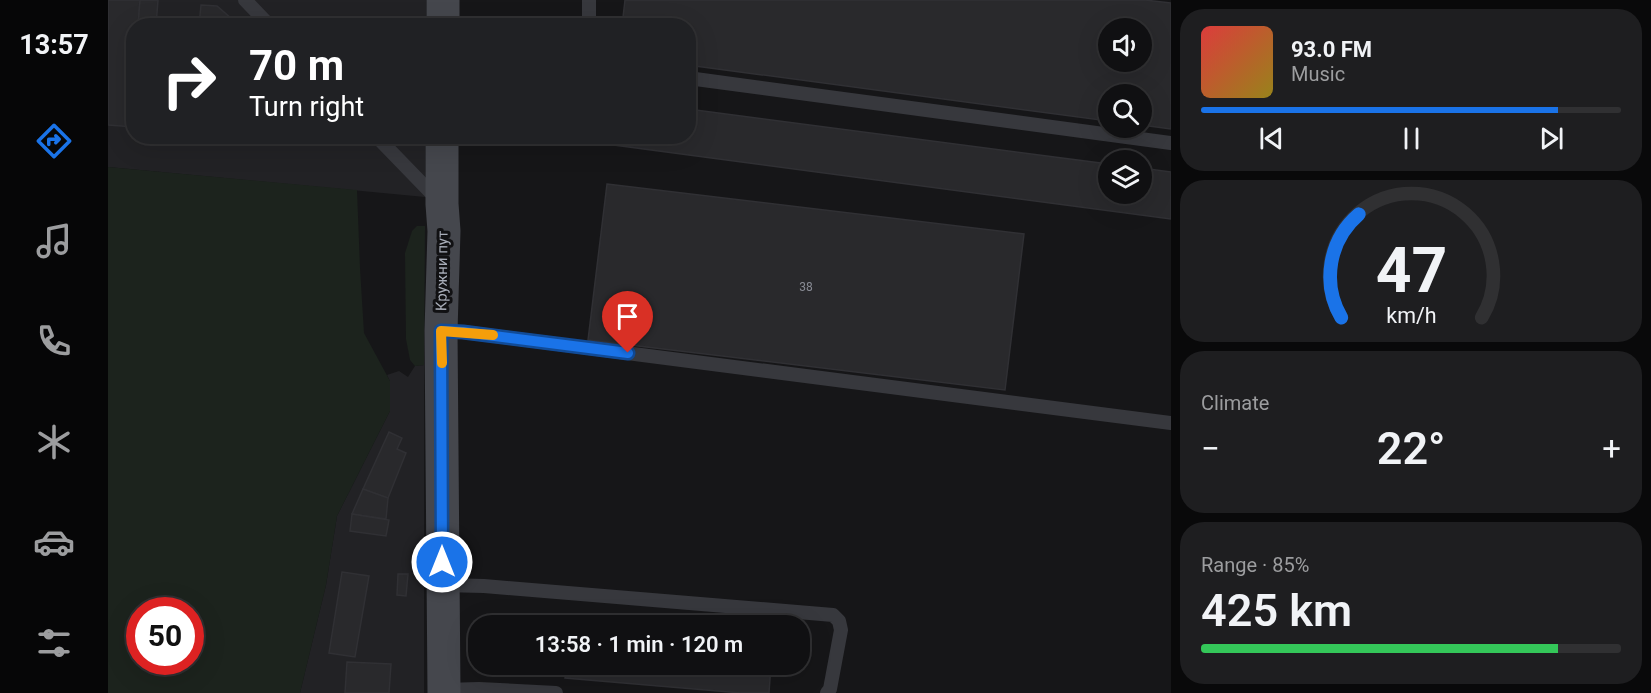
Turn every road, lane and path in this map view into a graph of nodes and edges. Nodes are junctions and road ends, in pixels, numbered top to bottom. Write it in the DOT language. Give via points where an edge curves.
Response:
graph roads {
  1 [pos="245,0"];
  2 [pos="444,0"];
  3 [pos="589,0"];
  4 [pos="262,18"];
  5 [pos="443,18"];
  6 [pos="589,18"];
  7 [pos="696,79"];
  8 [pos="1171,143"];
  9 [pos="384,144"];
  10 [pos="442,144"];
  11 [pos="442,204"];
  12 [pos="441,331"];
  13 [pos="1171,423"];
  14 [pos="443,585"];
  15 [pos="444,692"];
  16 [pos="556,693"];
  17 [pos="827,693"];
  1 -- 4 [label="lane"];
  2 -- 5 [label="main road"];
  3 -- 6 [label="lane"];
  7 -- 8 [label="lane"];
  9 -- 11 [label="lane"];
  10 -- 11 [label="main road, Кружни пут"];
  11 -- 12 [label="main road, Кружни пут"];
  12 -- 13 [label="lane"];
  12 -- 14 [label="main road, Кружни пут"];
  14 -- 15 [label="main road, Кружни пут"];
  14 -- 17 [label="lane" via="833,615 842,630"];
  15 -- 16 [label="lane" via="479,689"];
}
